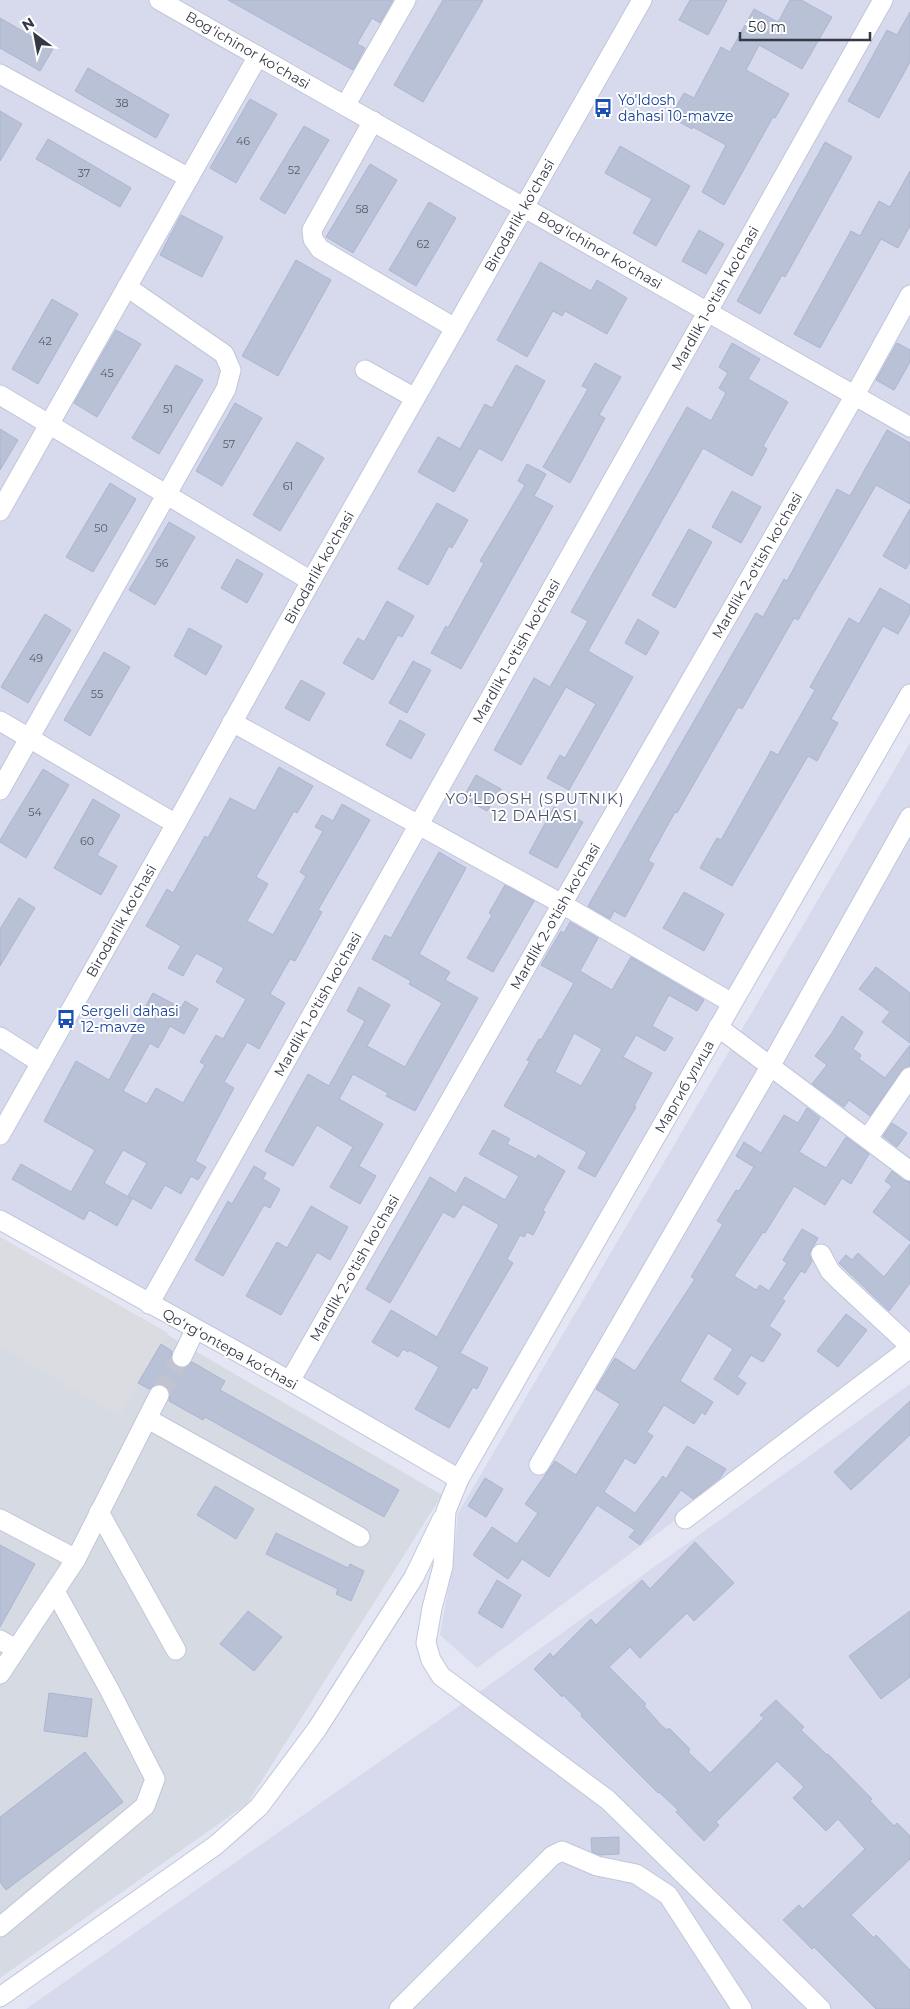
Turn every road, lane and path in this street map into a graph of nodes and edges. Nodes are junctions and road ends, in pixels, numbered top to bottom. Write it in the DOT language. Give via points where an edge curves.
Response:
graph roads {
  1 [pos="159,0"];
  2 [pos="406,0"];
  3 [pos="642,0"];
  4 [pos="883,0"];
  5 [pos="258,56"];
  6 [pos="0,74"];
  7 [pos="345,106"];
  8 [pos="373,121"];
  9 [pos="189,178"];
  10 [pos="524,208"];
  11 [pos="127,287"];
  12 [pos="910,295"];
  13 [pos="708,312"];
  14 [pos="455,328"];
  15 [pos="365,370"];
  16 [pos="855,395"];
  17 [pos="0,396"];
  18 [pos="415,398"];
  19 [pos="50,424"];
  20 [pos="910,427"];
  21 [pos="0,511"];
  22 [pos="310,580"];
  23 [pos="910,694"];
  24 [pos="0,721"];
  25 [pos="232,722"];
  26 [pos="30,738"];
  27 [pos="0,790"];
  28 [pos="910,817"];
  29 [pos="176,824"];
  30 [pos="420,824"];
  31 [pos="562,904"];
  32 [pos="732,1003"];
  33 [pos="718,1026"];
  34 [pos="0,1037"];
  35 [pos="41,1063"];
  36 [pos="771,1065"];
  37 [pos="910,1077"];
  38 [pos="0,1136"];
  39 [pos="868,1138"];
  40 [pos="910,1171"];
  41 [pos="0,1220"];
  42 [pos="821,1254"];
  43 [pos="150,1304"];
  44 [pos="195,1330"];
  45 [pos="910,1347"];
  46 [pos="182,1357"];
  47 [pos="290,1381"];
  48 [pos="159,1395"];
  49 [pos="148,1419"];
  50 [pos="539,1465"];
  51 [pos="459,1480"];
  52 [pos="99,1512"];
  53 [pos="446,1512"];
  54 [pos="0,1519"];
  55 [pos="685,1519"];
  56 [pos="360,1537"];
  57 [pos="76,1559"];
  58 [pos="55,1591"];
  59 [pos="8,1644"];
  60 [pos="176,1650"];
  61 [pos="0,1674"];
  62 [pos="0,1926"];
  63 [pos="0,1997"];
  64 [pos="399,2009"];
  65 [pos="742,2009"];
  66 [pos="821,2009"];
  1 -- 5 [label="street, Bogʻichinor koʻchasi"];
  2 -- 7 [label="street"];
  3 -- 10 [label="street, Birodarlik ko'chasi"];
  4 -- 13 [label="street, Mardlik 1-o'tish ko'chasi"];
  5 -- 7 [label="street, Bogʻichinor koʻchasi"];
  5 -- 9 [label="street"];
  6 -- 9 [label="street"];
  7 -- 8 [label="street, Bogʻichinor koʻchasi"];
  8 -- 10 [label="street, Bogʻichinor koʻchasi"];
  8 -- 14 [label="street" via="312,230 313,239 320,250"];
  9 -- 11 [label="street"];
  10 -- 13 [label="street, Bogʻichinor koʻchasi"];
  10 -- 14 [label="street, Birodarlik ko'chasi"];
  11 -- 19 [label="street"];
  11 -- 26 [label="street" via="224,354 231,370 226,389"];
  12 -- 16 [label="street, Mardlik 2-o'tish ko'chasi"];
  13 -- 16 [label="street, Bogʻichinor koʻchasi"];
  13 -- 30 [label="street, Mardlik 1-o'tish ko'chasi"];
  14 -- 18 [label="street, Birodarlik ko'chasi"];
  15 -- 18 [label="street"];
  16 -- 20 [label="street, Bogʻichinor koʻchasi"];
  16 -- 31 [label="street, Mardlik 2-o'tish ko'chasi"];
  17 -- 19 [label="street"];
  18 -- 22 [label="street, Birodarlik ko'chasi"];
  19 -- 21 [label="street"];
  19 -- 22 [label="street"];
  22 -- 25 [label="street, Birodarlik ko'chasi"];
  23 -- 32 [label="street, Маргиб улица"];
  24 -- 26 [label="street"];
  25 -- 29 [label="street, Birodarlik ko'chasi"];
  25 -- 30 [label="street"];
  26 -- 27 [label="street"];
  26 -- 29 [label="street"];
  28 -- 36 [label="street"];
  29 -- 35 [label="street, Birodarlik ko'chasi"];
  30 -- 31 [label="street"];
  30 -- 43 [label="street, Mardlik 1-o'tish ko'chasi"];
  31 -- 32 [label="street"];
  31 -- 47 [label="street, Mardlik 2-o'tish ko'chasi"];
  32 -- 33 [label="street, Маргиб улица"];
  33 -- 36 [label="street"];
  33 -- 51 [label="street, Маргиб улица"];
  34 -- 35 [label="street"];
  35 -- 38 [label="street, Birodarlik ko'chasi"];
  36 -- 39 [label="street"];
  36 -- 50 [label="street"];
  37 -- 39 [label="street"];
  39 -- 40 [label="street"];
  41 -- 43 [label="street, Qoʻrgʻontepa koʻchasi"];
  42 -- 45 [label="street" via="830,1271"];
  43 -- 44 [label="street, Qoʻrgʻontepa koʻchasi"];
  44 -- 46 [label="street"];
  44 -- 47 [label="street, Qoʻrgʻontepa koʻchasi"];
  45 -- 55 [label="street"];
  47 -- 51 [label="street, Qoʻrgʻontepa koʻchasi"];
  48 -- 49 [label="street"];
  49 -- 52 [label="street"];
  49 -- 56 [label="street"];
  51 -- 53 [label="street, Маргиб улица"];
  52 -- 57 [label="street"];
  52 -- 60 [label="street"];
  53 -- 63 [label="street" via="409,1585 317,1729 259,1807 216,1845"];
  53 -- 66 [label="street" via="443,1566 426,1643 441,1676 608,1800"];
  54 -- 57 [label="street"];
  57 -- 58 [label="street"];
  58 -- 59 [label="street"];
  58 -- 62 [label="street" via="155,1779 145,1806"];
  59 -- 61 [label="street"];
  64 -- 65 [label="street" via="552,1856 562,1851 597,1866 636,1874 668,1895"];
}
